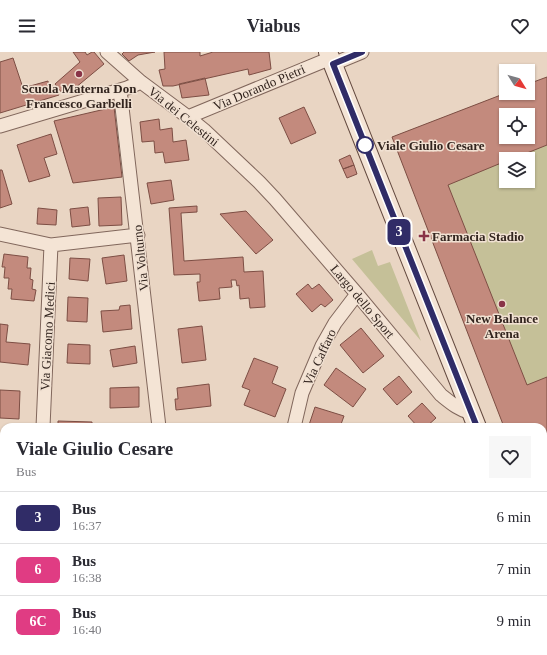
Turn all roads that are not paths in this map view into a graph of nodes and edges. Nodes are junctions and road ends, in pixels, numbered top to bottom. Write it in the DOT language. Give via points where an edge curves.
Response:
graph roads {
  1 [pos="107,52"];
  2 [pos="362,52"];
  3 [pos="331,58"];
  4 [pos="141,82"];
  5 [pos="120,90"];
  6 [pos="188,117"];
  7 [pos="0,126"];
  8 [pos="259,182"];
  9 [pos="0,234"];
  10 [pos="138,235"];
  11 [pos="51,245"];
  12 [pos="357,294"];
  13 [pos="474,420"];
  14 [pos="43,423"];
  15 [pos="159,423"];
  16 [pos="295,423"];
  1 -- 4 [label="street, Via dei Celestini"];
  2 -- 3 [label="street, Via Dorando Pietri"];
  3 -- 6 [label="street, Via Dorando Pietri"];
  3 -- 13 [label="street"];
  4 -- 5 [label="street"];
  4 -- 6 [label="street, Via dei Celestini"];
  5 -- 7 [label="street"];
  5 -- 10 [label="street, Via Volturno"];
  6 -- 8 [label="street, Via dei Celestini"];
  8 -- 12 [label="street, Largo dello Sport"];
  9 -- 11 [label="street"];
  10 -- 11 [label="street"];
  10 -- 15 [label="street, Via Volturno"];
  11 -- 14 [label="street, Via Giacomo Medici"];
  12 -- 13 [label="street, Largo dello Sport" via="441,395"];
  12 -- 16 [label="street, Via Caffaro" via="335,323 322,346 302,393"];
}
